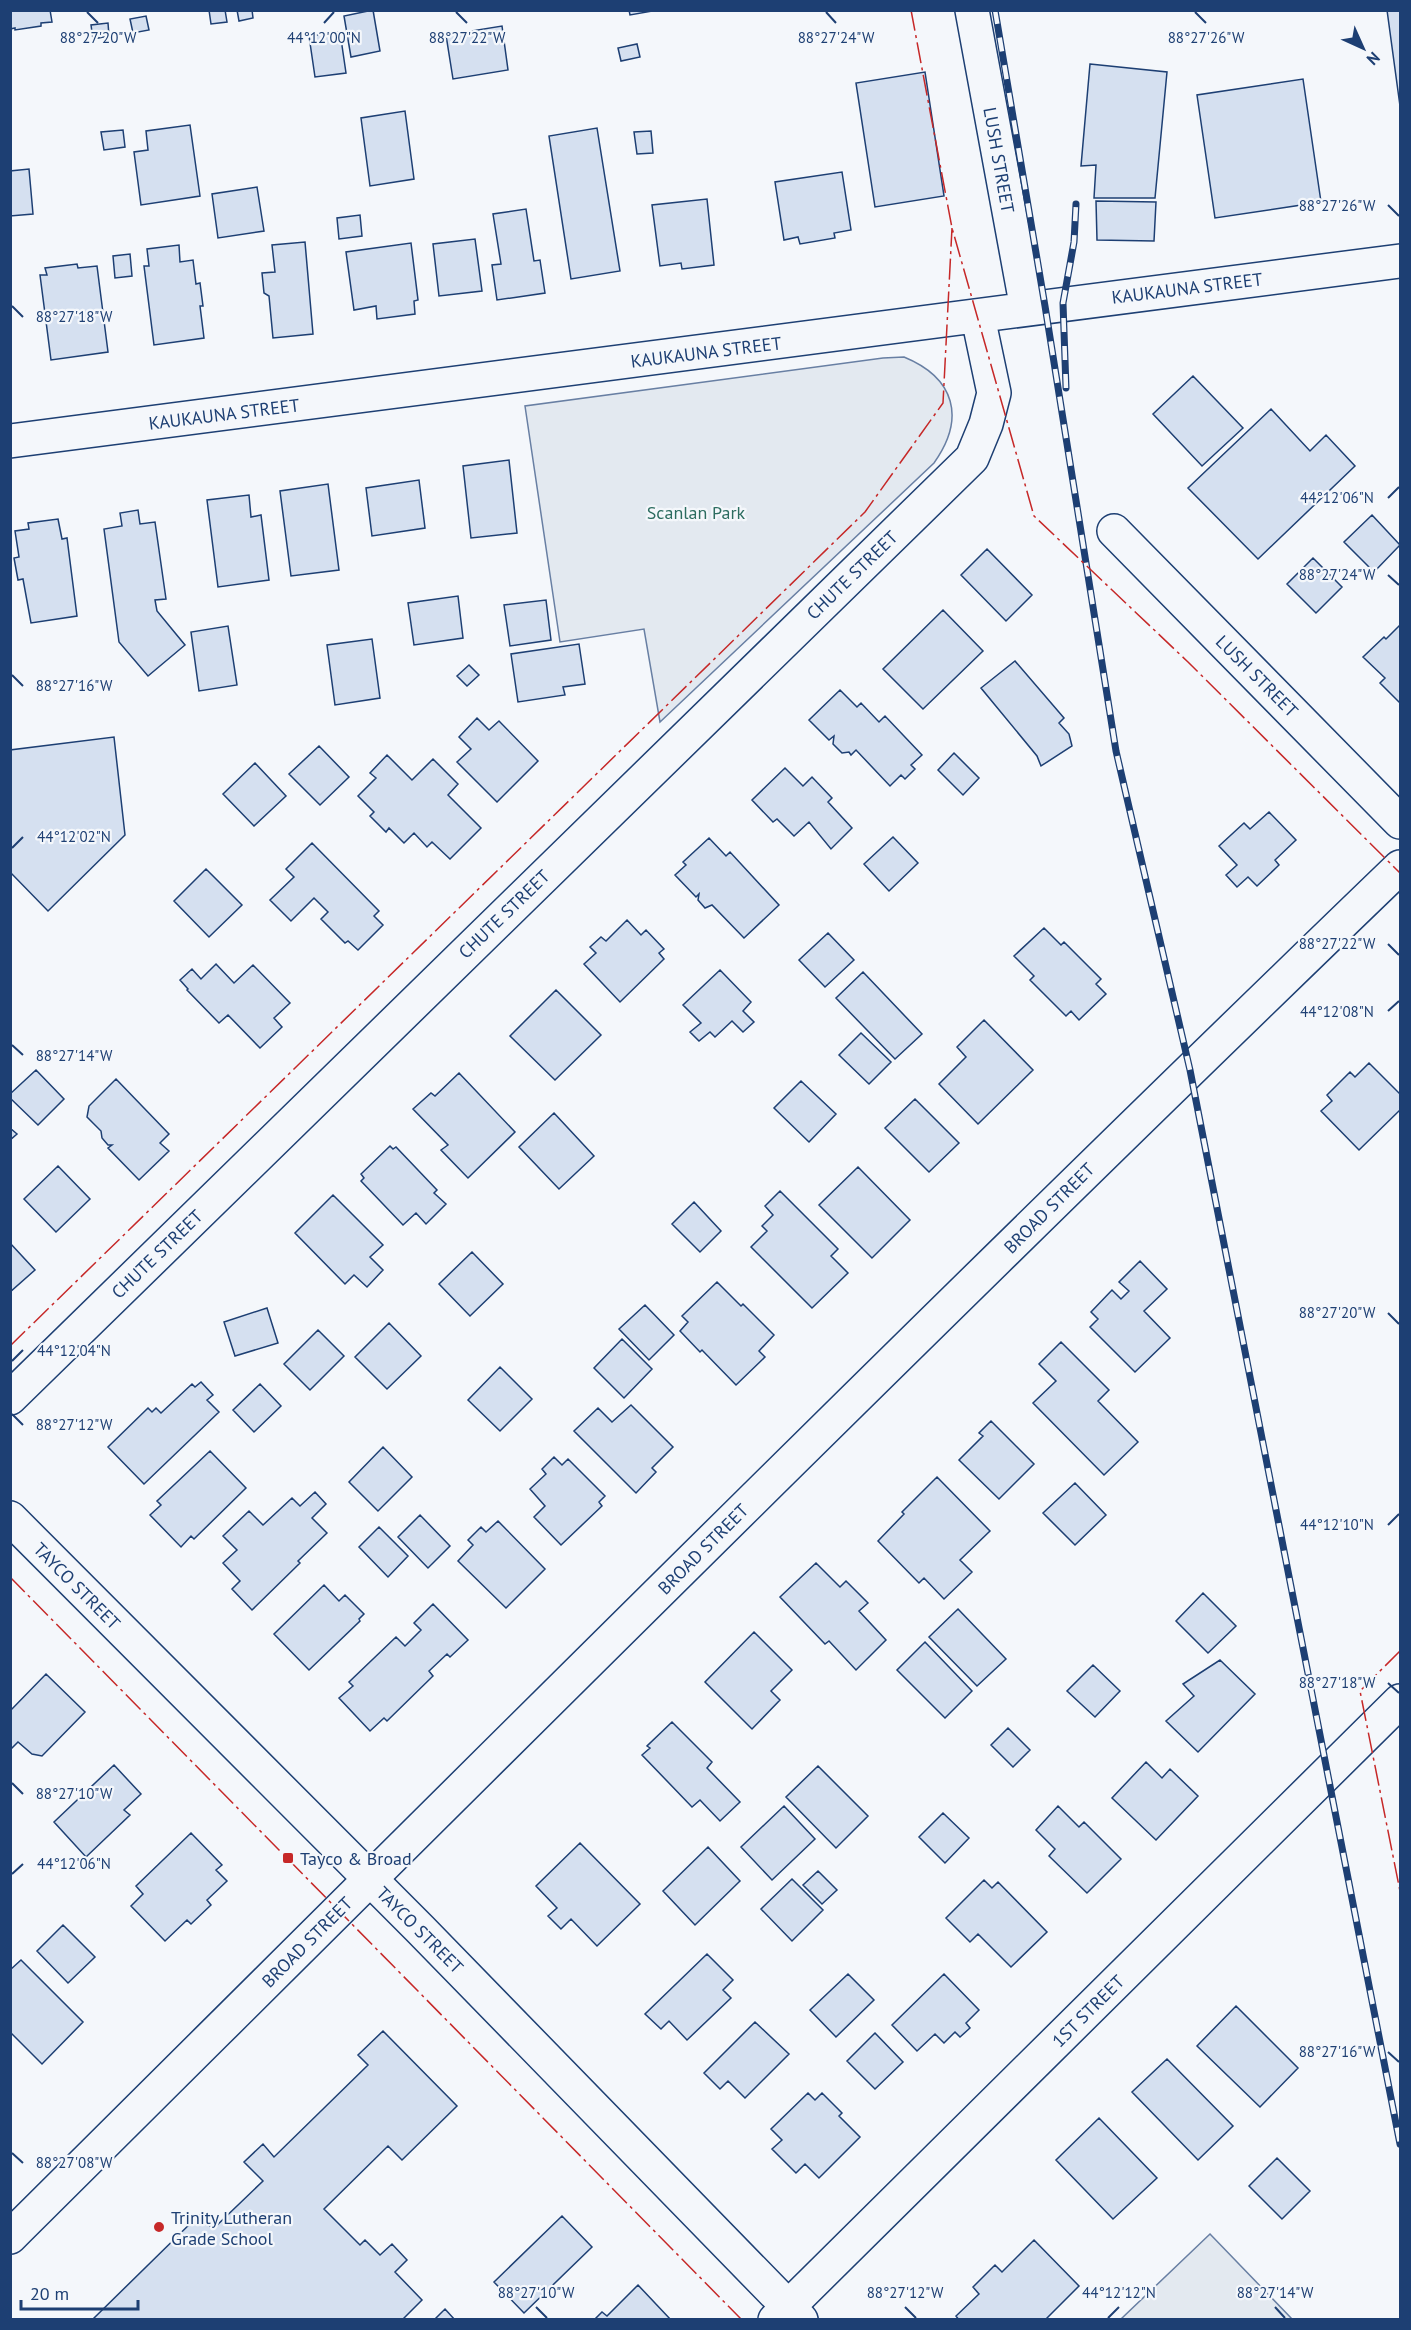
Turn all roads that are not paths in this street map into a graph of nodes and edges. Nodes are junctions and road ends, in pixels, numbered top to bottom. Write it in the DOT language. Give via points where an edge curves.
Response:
graph roads {
  1 [pos="972,10"];
  2 [pos="1401,261"];
  3 [pos="1027,309"];
  4 [pos="978,317"];
  5 [pos="10,441"];
  6 [pos="1114,531"];
  7 [pos="1401,822"];
  8 [pos="1401,867"];
  9 [pos="10,1398"];
  10 [pos="10,1518"];
  11 [pos="1401,1701"];
  12 [pos="370,1879"];
  13 [pos="10,2237"];
  14 [pos="788,2315"];
  1 -- 3 [label="street, LUSH STREET"];
  2 -- 3 [label="street, KAUKAUNA STREET"];
  3 -- 4 [label="street, KAUKAUNA STREET"];
  4 -- 5 [label="street, KAUKAUNA STREET"];
  4 -- 9 [label="street, CHUTE STREET" via="994,393 972,458"];
  6 -- 7 [label="street, LUSH STREET"];
  8 -- 12 [label="street, BROAD STREET"];
  10 -- 12 [label="street, TAYCO STREET"];
  11 -- 14 [label="street, 1ST STREET"];
  12 -- 13 [label="street, BROAD STREET"];
  12 -- 14 [label="street, TAYCO STREET"];
}
